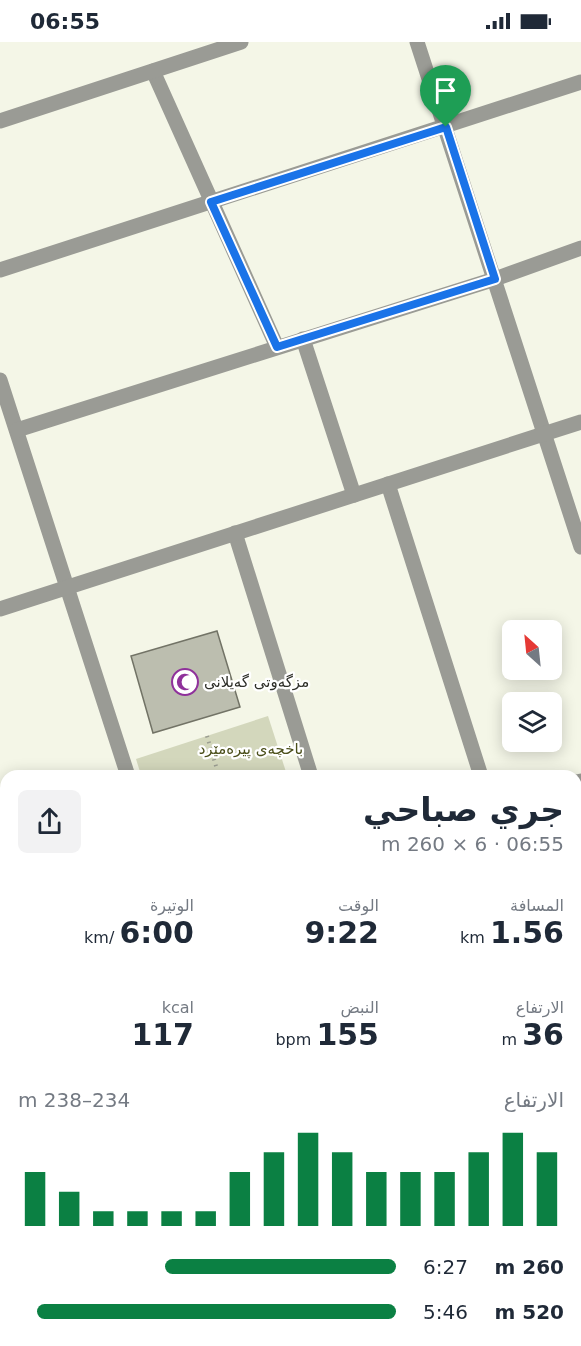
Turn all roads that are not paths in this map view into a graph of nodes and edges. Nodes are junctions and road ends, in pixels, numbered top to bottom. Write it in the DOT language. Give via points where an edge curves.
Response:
graph roads {
  1 [pos="241,42"];
  2 [pos="417,42"];
  3 [pos="153,71"];
  4 [pos="581,82"];
  5 [pos="0,121"];
  6 [pos="446,127"];
  7 [pos="211,202"];
  8 [pos="581,248"];
  9 [pos="0,270"];
  10 [pos="495,279"];
  11 [pos="303,339"];
  12 [pos="277,347"];
  13 [pos="0,380"];
  14 [pos="581,422"];
  15 [pos="17,430"];
  16 [pos="545,434"];
  17 [pos="388,484"];
  18 [pos="354,495"];
  19 [pos="235,533"];
  20 [pos="581,546"];
  21 [pos="68,587"];
  22 [pos="0,609"];
  23 [pos="126,770"];
  24 [pos="309,770"];
  25 [pos="478,770"];
  1 -- 3 [label="street"];
  2 -- 6 [label="street"];
  3 -- 5 [label="street"];
  3 -- 7 [label="street"];
  4 -- 6 [label="street"];
  6 -- 7 [label="street"];
  6 -- 10 [label="street"];
  7 -- 9 [label="street"];
  7 -- 12 [label="street"];
  8 -- 10 [label="street"];
  10 -- 11 [label="street"];
  10 -- 16 [label="street"];
  11 -- 12 [label="street"];
  11 -- 18 [label="street"];
  12 -- 15 [label="street"];
  13 -- 15 [label="street"];
  14 -- 16 [label="street"];
  15 -- 21 [label="street"];
  16 -- 17 [label="street"];
  16 -- 20 [label="street"];
  17 -- 18 [label="street"];
  17 -- 25 [label="street"];
  18 -- 19 [label="street"];
  19 -- 21 [label="street"];
  19 -- 24 [label="street"];
  21 -- 22 [label="street"];
  21 -- 23 [label="street"];
}
